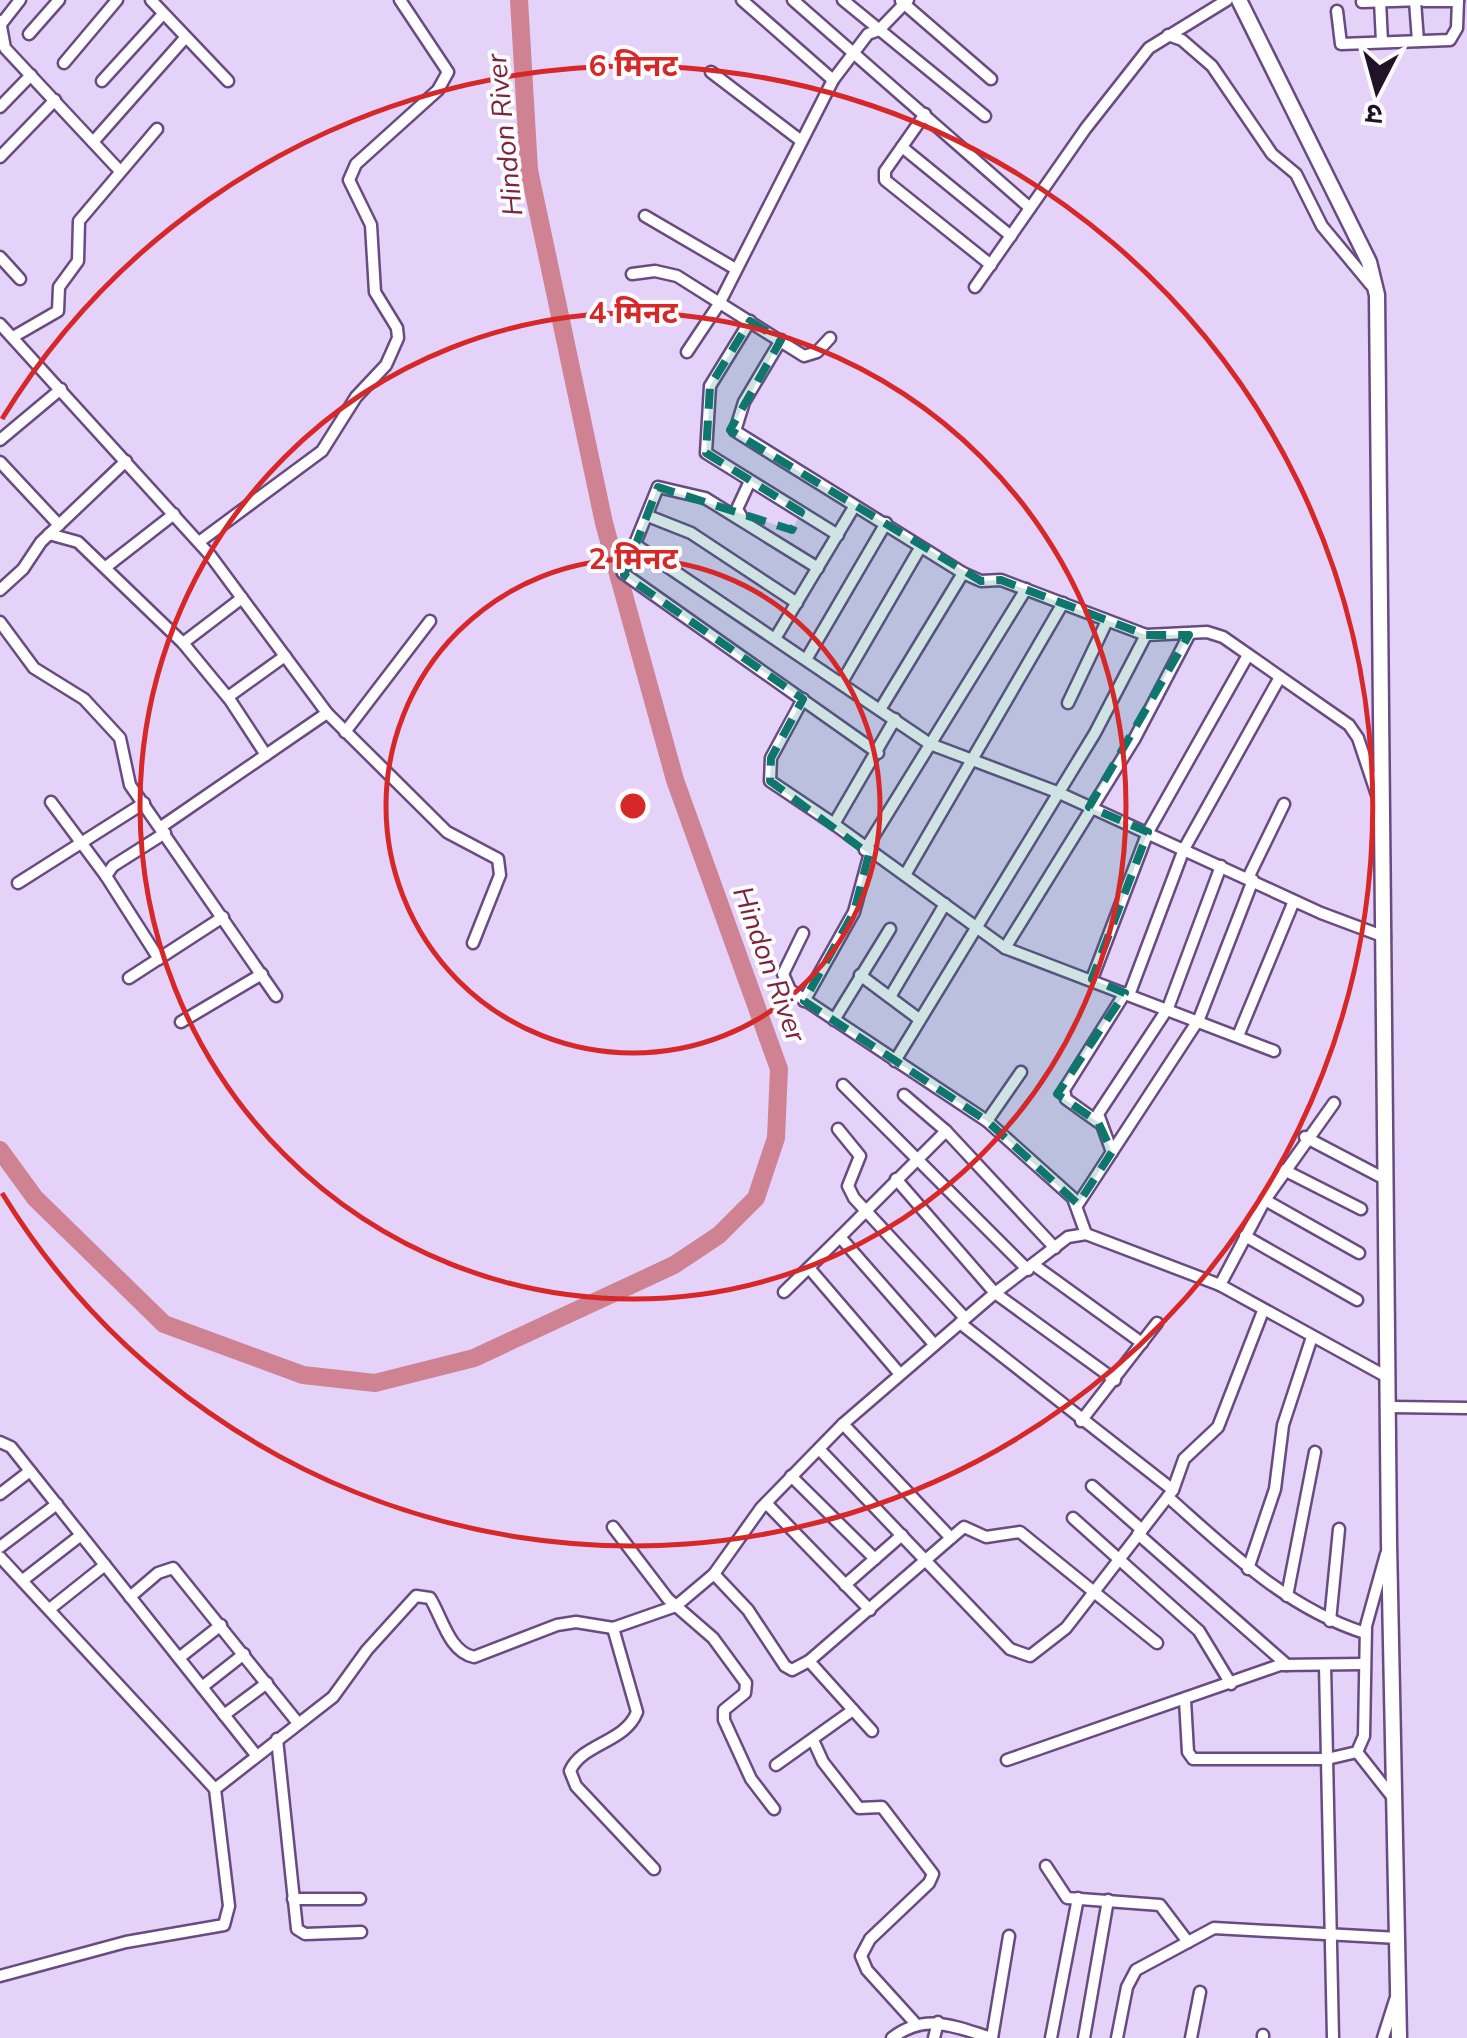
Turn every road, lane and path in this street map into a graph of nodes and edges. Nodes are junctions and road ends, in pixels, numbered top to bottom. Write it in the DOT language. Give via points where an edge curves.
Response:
graph roads {
  1 [pos="20,0"];
  2 [pos="59,0"];
  3 [pos="117,0"];
  4 [pos="150,0"];
  5 [pos="400,0"];
  6 [pos="742,0"];
  7 [pos="794,0"];
  8 [pos="843,0"];
  9 [pos="1227,0"];
  10 [pos="1239,0"];
  11 [pos="1458,0"];
  12 [pos="1415,1"];
  13 [pos="1424,1"];
  14 [pos="904,2"];
  15 [pos="1362,2"];
  16 [pos="1380,2"];
  17 [pos="1337,11"];
  18 [pos="163,14"];
  19 [pos="1,22"];
  20 [pos="879,30"];
  21 [pos="30,34"];
  22 [pos="1168,34"];
  23 [pos="185,38"];
  24 [pos="1418,40"];
  25 [pos="1382,42"];
  26 [pos="1,44"];
  27 [pos="854,52"];
  28 [pos="64,63"];
  29 [pos="711,72"];
  30 [pos="31,75"];
  31 [pos="991,79"];
  32 [pos="833,80"];
  33 [pos="102,81"];
  34 [pos="228,82"];
  35 [pos="55,100"];
  36 [pos="0,107"];
  37 [pos="925,114"];
  38 [pos="985,116"];
  39 [pos="156,130"];
  40 [pos="800,140"];
  41 [pos="93,142"];
  42 [pos="902,147"];
  43 [pos="0,157"];
  44 [pos="119,170"];
  45 [pos="1030,208"];
  46 [pos="645,216"];
  47 [pos="1011,236"];
  48 [pos="0,257"];
  49 [pos="991,265"];
  50 [pos="734,268"];
  51 [pos="632,274"];
  52 [pos="20,279"];
  53 [pos="976,287"];
  54 [pos="1377,294"];
  55 [pos="719,304"];
  56 [pos="750,321"];
  57 [pos="5,334"];
  58 [pos="830,338"];
  59 [pos="781,340"];
  60 [pos="687,352"];
  61 [pos="61,390"];
  62 [pos="0,440"];
  63 [pos="126,461"];
  64 [pos="0,462"];
  65 [pos="750,480"];
  66 [pos="854,507"];
  67 [pos="174,514"];
  68 [pos="648,516"];
  69 [pos="741,517"];
  70 [pos="886,524"];
  71 [pos="59,525"];
  72 [pos="49,534"];
  73 [pos="838,535"];
  74 [pos="199,542"];
  75 [pos="634,544"];
  76 [pos="920,548"];
  77 [pos="106,568"];
  78 [pos="818,568"];
  79 [pos="963,573"];
  80 [pos="1026,589"];
  81 [pos="0,590"];
  82 [pos="242,598"];
  83 [pos="797,603"];
  84 [pos="1063,603"];
  85 [pos="1107,620"];
  86 [pos="430,621"];
  87 [pos="0,622"];
  88 [pos="1146,635"];
  89 [pos="1188,635"];
  90 [pos="776,637"];
  91 [pos="183,643"];
  92 [pos="1248,655"];
  93 [pos="285,656"];
  94 [pos="807,658"];
  95 [pos="1280,677"];
  96 [pos="842,682"];
  97 [pos="228,697"];
  98 [pos="803,699"];
  99 [pos="1068,703"];
  100 [pos="880,708"];
  101 [pos="327,712"];
  102 [pos="895,719"];
  103 [pos="345,732"];
  104 [pos="930,744"];
  105 [pos="878,753"];
  106 [pos="266,755"];
  107 [pos="973,760"];
  108 [pos="1057,792"];
  109 [pos="51,802"];
  110 [pos="144,803"];
  111 [pos="1284,804"];
  112 [pos="1088,807"];
  113 [pos="1384,814"];
  114 [pos="834,824"];
  115 [pos="163,830"];
  116 [pos="1148,832"];
  117 [pos="80,844"];
  118 [pos="1184,849"];
  119 [pos="867,851"];
  120 [pos="1221,866"];
  121 [pos="905,874"];
  122 [pos="106,876"];
  123 [pos="1250,879"];
  124 [pos="18,884"];
  125 [pos="1294,901"];
  126 [pos="945,904"];
  127 [pos="223,917"];
  128 [pos="974,925"];
  129 [pos="890,928"];
  130 [pos="803,934"];
  131 [pos="1385,937"];
  132 [pos="473,943"];
  133 [pos="1004,948"];
  134 [pos="158,959"];
  135 [pos="262,974"];
  136 [pos="860,976"];
  137 [pos="128,978"];
  138 [pos="1092,979"];
  139 [pos="1127,994"];
  140 [pos="276,996"];
  141 [pos="890,997"];
  142 [pos="804,1001"];
  143 [pos="1168,1008"];
  144 [pos="919,1019"];
  145 [pos="1198,1019"];
  146 [pos="834,1020"];
  147 [pos="181,1022"];
  148 [pos="1238,1036"];
  149 [pos="1274,1051"];
  150 [pos="894,1061"];
  151 [pos="1022,1072"];
  152 [pos="843,1086"];
  153 [pos="904,1095"];
  154 [pos="1334,1103"];
  155 [pos="987,1121"];
  156 [pos="1098,1122"];
  157 [pos="838,1130"];
  158 [pos="946,1131"];
  159 [pos="1305,1137"];
  160 [pos="1112,1152"];
  161 [pos="919,1158"];
  162 [pos="1284,1170"];
  163 [pos="896,1179"];
  164 [pos="1388,1181"];
  165 [pos="1265,1200"];
  166 [pos="1078,1204"];
  167 [pos="865,1210"];
  168 [pos="1361,1210"];
  169 [pos="1086,1234"];
  170 [pos="840,1236"];
  171 [pos="1245,1236"];
  172 [pos="1055,1248"];
  173 [pos="1359,1253"];
  174 [pos="810,1268"];
  175 [pos="1031,1268"];
  176 [pos="1220,1285"];
  177 [pos="784,1292"];
  178 [pos="995,1293"];
  179 [pos="1358,1300"];
  180 [pos="1263,1310"];
  181 [pos="963,1320"];
  182 [pos="1157,1323"];
  183 [pos="1312,1337"];
  184 [pos="933,1343"];
  185 [pos="1142,1343"];
  186 [pos="899,1373"];
  187 [pos="1390,1379"];
  188 [pos="1115,1380"];
  189 [pos="1391,1407"];
  190 [pos="1467,1408"];
  191 [pos="1081,1421"];
  192 [pos="843,1424"];
  193 [pos="0,1442"];
  194 [pos="818,1448"];
  195 [pos="1315,1452"];
  196 [pos="30,1471"];
  197 [pos="792,1476"];
  198 [pos="1092,1486"];
  199 [pos="0,1494"];
  200 [pos="1171,1494"];
  201 [pos="766,1502"];
  202 [pos="57,1504"];
  203 [pos="1073,1518"];
  204 [pos="612,1527"];
  205 [pos="1338,1529"];
  206 [pos="1140,1532"];
  207 [pos="81,1535"];
  208 [pos="902,1535"];
  209 [pos="952,1538"];
  210 [pos="1389,1544"];
  211 [pos="0,1546"];
  212 [pos="0,1557"];
  213 [pos="875,1559"];
  214 [pos="1120,1559"];
  215 [pos="928,1561"];
  216 [pos="106,1566"];
  217 [pos="1248,1569"];
  218 [pos="714,1574"];
  219 [pos="24,1580"];
  220 [pos="846,1585"];
  221 [pos="1097,1590"];
  222 [pos="130,1596"];
  223 [pos="1288,1596"];
  224 [pos="676,1606"];
  225 [pos="51,1608"];
  226 [pos="870,1610"];
  227 [pos="1330,1620"];
  228 [pos="221,1625"];
  229 [pos="612,1628"];
  230 [pos="1366,1633"];
  231 [pos="1157,1643"];
  232 [pos="244,1654"];
  233 [pos="179,1658"];
  234 [pos="809,1661"];
  235 [pos="1287,1664"];
  236 [pos="1363,1664"];
  237 [pos="1325,1666"];
  238 [pos="267,1683"];
  239 [pos="1232,1684"];
  240 [pos="202,1687"];
  241 [pos="1185,1700"];
  242 [pos="853,1710"];
  243 [pos="224,1715"];
  244 [pos="298,1723"];
  245 [pos="872,1731"];
  246 [pos="277,1739"];
  247 [pos="813,1740"];
  248 [pos="1357,1752"];
  249 [pos="256,1755"];
  250 [pos="1327,1759"];
  251 [pos="1007,1760"];
  252 [pos="776,1765"];
  253 [pos="214,1789"];
  254 [pos="1395,1800"];
  255 [pos="774,1809"];
  256 [pos="1046,1866"];
  257 [pos="654,1868"];
  258 [pos="1078,1898"];
  259 [pos="293,1899"];
  260 [pos="360,1899"];
  261 [pos="1108,1900"];
  262 [pos="361,1932"];
  263 [pos="1332,1934"];
  264 [pos="1009,1936"];
  265 [pos="1398,1938"];
  266 [pos="1188,1942"];
  267 [pos="0,1976"];
  268 [pos="1398,1989"];
  269 [pos="1200,1992"];
  270 [pos="938,2022"];
  271 [pos="915,2023"];
  272 [pos="972,2035"];
  273 [pos="892,2038"];
  274 [pos="934,2038"];
  275 [pos="992,2038"];
  276 [pos="1051,2038"];
  277 [pos="1084,2038"];
  278 [pos="1117,2038"];
  279 [pos="1191,2038"];
  280 [pos="1334,2038"];
  281 [pos="1384,2038"];
  282 [pos="1399,2038"];
  1 -- 19 [label="street"];
  2 -- 21 [label="street"];
  3 -- 28 [label="street"];
  4 -- 18 [label="street"];
  5 -- 74 [label="street" via="448,72 438,90 350,173 371,225 375,292 398,328 393,352 322,451"];
  6 -- 32 [label="street"];
  7 -- 27 [label="street"];
  8 -- 20 [label="street"];
  9 -- 22 [label="street"];
  10 -- 54 [label="street" via="1363,249"];
  11 -- 13 [label="street"];
  11 -- 24 [label="street" via="1450,40"];
  12 -- 13 [label="street"];
  12 -- 16 [label="street"];
  12 -- 24 [label="street"];
  14 -- 20 [label="street"];
  14 -- 31 [label="street"];
  15 -- 16 [label="street"];
  16 -- 25 [label="street"];
  17 -- 25 [label="street" via="1341,44"];
  18 -- 23 [label="street"];
  18 -- 33 [label="street"];
  19 -- 26 [label="street"];
  20 -- 27 [label="street"];
  20 -- 38 [label="street"];
  22 -- 45 [label="street" via="1123,80"];
  22 -- 54 [label="street" via="1212,66"];
  23 -- 34 [label="street"];
  23 -- 41 [label="street"];
  24 -- 25 [label="street"];
  26 -- 30 [label="street"];
  27 -- 32 [label="street"];
  27 -- 37 [label="street"];
  29 -- 40 [label="street"];
  30 -- 35 [label="street"];
  30 -- 36 [label="street"];
  32 -- 40 [label="street"];
  35 -- 41 [label="street"];
  35 -- 43 [label="street"];
  37 -- 42 [label="street"];
  37 -- 45 [label="street"];
  39 -- 44 [label="street"];
  40 -- 50 [label="street"];
  41 -- 44 [label="street"];
  42 -- 47 [label="street"];
  42 -- 49 [label="street" via="885,180"];
  44 -- 57 [label="street" via="79,221 78,261 59,287 58,310"];
  45 -- 47 [label="street"];
  46 -- 50 [label="street"];
  47 -- 49 [label="street"];
  48 -- 52 [label="street"];
  49 -- 53 [label="street"];
  50 -- 55 [label="street"];
  51 -- 55 [label="street" via="668,273"];
  54 -- 113 [label="street"];
  55 -- 56 [label="street"];
  55 -- 60 [label="street"];
  56 -- 59 [label="street"];
  56 -- 65 [label="street" via="710,386 706,453"];
  57 -- 61 [label="street"];
  58 -- 59 [label="street" via="810,356"];
  59 -- 66 [label="street" via="734,431"];
  61 -- 62 [label="street"];
  61 -- 63 [label="street"];
  63 -- 67 [label="street"];
  63 -- 71 [label="street"];
  64 -- 71 [label="street"];
  65 -- 69 [label="street" via="737,509"];
  65 -- 73 [label="street"];
  66 -- 70 [label="street"];
  66 -- 73 [label="street"];
  67 -- 74 [label="street"];
  67 -- 77 [label="street"];
  68 -- 69 [label="street" via="654,490 669,488"];
  68 -- 75 [label="street"];
  68 -- 83 [label="street" via="691,532"];
  69 -- 78 [label="street"];
  70 -- 76 [label="street"];
  70 -- 94 [label="street"];
  71 -- 72 [label="street"];
  72 -- 77 [label="street" via="78,542"];
  72 -- 81 [label="street"];
  73 -- 78 [label="street"];
  74 -- 82 [label="street"];
  75 -- 90 [label="street"];
  75 -- 98 [label="street" via="626,577"];
  76 -- 79 [label="street"];
  76 -- 96 [label="street"];
  77 -- 91 [label="street"];
  78 -- 83 [label="street"];
  79 -- 80 [label="street"];
  79 -- 100 [label="street"];
  80 -- 84 [label="street"];
  80 -- 104 [label="street"];
  82 -- 91 [label="street"];
  82 -- 93 [label="street"];
  83 -- 90 [label="street"];
  84 -- 85 [label="street"];
  84 -- 107 [label="street"];
  85 -- 88 [label="street"];
  85 -- 99 [label="street"];
  86 -- 103 [label="street"];
  87 -- 110 [label="street" via="34,668 84,699 114,731 124,747 126,777"];
  88 -- 89 [label="street"];
  88 -- 108 [label="street"];
  89 -- 92 [label="street" via="1207,632"];
  89 -- 112 [label="street" via="1135,738"];
  90 -- 94 [label="street"];
  91 -- 97 [label="street"];
  92 -- 95 [label="street"];
  92 -- 116 [label="street"];
  93 -- 97 [label="street"];
  93 -- 101 [label="street"];
  94 -- 96 [label="street"];
  95 -- 113 [label="street" via="1358,738"];
  95 -- 118 [label="street"];
  96 -- 100 [label="street"];
  97 -- 106 [label="street"];
  98 -- 105 [label="street"];
  98 -- 114 [label="street" via="771,758 770,781"];
  100 -- 102 [label="street"];
  101 -- 103 [label="street"];
  101 -- 106 [label="street"];
  102 -- 104 [label="street"];
  102 -- 105 [label="street"];
  103 -- 132 [label="street" via="448,832 498,859 500,875"];
  104 -- 107 [label="street"];
  104 -- 119 [label="street"];
  105 -- 114 [label="street"];
  106 -- 115 [label="street"];
  107 -- 108 [label="street"];
  107 -- 121 [label="street"];
  108 -- 112 [label="street"];
  108 -- 128 [label="street"];
  109 -- 117 [label="street"];
  110 -- 115 [label="street"];
  110 -- 117 [label="street"];
  111 -- 123 [label="street"];
  112 -- 116 [label="street"];
  112 -- 133 [label="street"];
  113 -- 131 [label="street"];
  114 -- 119 [label="street"];
  115 -- 122 [label="street"];
  115 -- 127 [label="street"];
  116 -- 118 [label="street"];
  116 -- 138 [label="street"];
  117 -- 122 [label="street"];
  117 -- 124 [label="street"];
  118 -- 120 [label="street"];
  118 -- 139 [label="street"];
  119 -- 121 [label="street"];
  119 -- 142 [label="street" via="854,912"];
  120 -- 123 [label="street"];
  120 -- 143 [label="street"];
  121 -- 126 [label="street"];
  122 -- 134 [label="street"];
  123 -- 125 [label="street"];
  123 -- 145 [label="street"];
  125 -- 131 [label="street"];
  125 -- 148 [label="street"];
  126 -- 128 [label="street"];
  126 -- 141 [label="street"];
  127 -- 134 [label="street"];
  127 -- 135 [label="street"];
  128 -- 133 [label="street"];
  128 -- 144 [label="street"];
  129 -- 136 [label="street"];
  130 -- 142 [label="street" via="784,974"];
  131 -- 164 [label="street"];
  133 -- 138 [label="street"];
  134 -- 137 [label="street"];
  135 -- 140 [label="street"];
  135 -- 147 [label="street"];
  136 -- 141 [label="street"];
  136 -- 146 [label="street"];
  138 -- 139 [label="street"];
  139 -- 143 [label="street"];
  139 -- 156 [label="street" via="1064,1090 1066,1099"];
  141 -- 144 [label="street"];
  142 -- 146 [label="street"];
  143 -- 145 [label="street"];
  143 -- 156 [label="street" via="1101,1106"];
  144 -- 150 [label="street"];
  145 -- 148 [label="street"];
  145 -- 160 [label="street"];
  146 -- 150 [label="street"];
  148 -- 149 [label="street"];
  150 -- 155 [label="street"];
  151 -- 155 [label="street"];
  152 -- 161 [label="street"];
  153 -- 158 [label="street"];
  154 -- 159 [label="street"];
  155 -- 166 [label="street"];
  156 -- 160 [label="street"];
  157 -- 167 [label="street" via="860,1156 848,1186"];
  158 -- 161 [label="street"];
  158 -- 172 [label="street"];
  159 -- 162 [label="street"];
  159 -- 164 [label="street"];
  160 -- 166 [label="street"];
  161 -- 163 [label="street"];
  161 -- 175 [label="street"];
  162 -- 165 [label="street"];
  162 -- 168 [label="street"];
  163 -- 167 [label="street"];
  163 -- 178 [label="street"];
  164 -- 187 [label="street"];
  165 -- 171 [label="street"];
  165 -- 173 [label="street"];
  166 -- 169 [label="street"];
  167 -- 170 [label="street"];
  167 -- 181 [label="street"];
  169 -- 172 [label="street"];
  169 -- 176 [label="street"];
  170 -- 174 [label="street"];
  170 -- 184 [label="street"];
  171 -- 176 [label="street"];
  171 -- 179 [label="street"];
  172 -- 175 [label="street"];
  174 -- 177 [label="street"];
  174 -- 186 [label="street"];
  175 -- 178 [label="street"];
  175 -- 185 [label="street"];
  176 -- 180 [label="street"];
  178 -- 181 [label="street"];
  178 -- 188 [label="street"];
  180 -- 183 [label="street"];
  180 -- 200 [label="street" via="1218,1427 1184,1459"];
  181 -- 184 [label="street"];
  181 -- 191 [label="street"];
  182 -- 185 [label="street"];
  183 -- 187 [label="street"];
  183 -- 217 [label="street"];
  184 -- 186 [label="street"];
  185 -- 188 [label="street"];
  186 -- 192 [label="street"];
  187 -- 189 [label="street"];
  188 -- 191 [label="street"];
  189 -- 190 [label="street"];
  189 -- 210 [label="street"];
  191 -- 200 [label="street"];
  192 -- 194 [label="street"];
  192 -- 209 [label="street"];
  193 -- 196 [label="street"];
  194 -- 197 [label="street"];
  194 -- 208 [label="street"];
  195 -- 223 [label="street"];
  196 -- 199 [label="street"];
  196 -- 202 [label="street"];
  197 -- 201 [label="street"];
  197 -- 213 [label="street"];
  198 -- 206 [label="street"];
  200 -- 206 [label="street"];
  200 -- 217 [label="street"];
  201 -- 218 [label="street"];
  201 -- 220 [label="street"];
  202 -- 207 [label="street"];
  202 -- 211 [label="street"];
  203 -- 214 [label="street"];
  204 -- 224 [label="street"];
  205 -- 227 [label="street"];
  206 -- 214 [label="street"];
  206 -- 235 [label="street"];
  207 -- 216 [label="street"];
  207 -- 219 [label="street"];
  208 -- 213 [label="street"];
  208 -- 215 [label="street"];
  209 -- 215 [label="street"];
  209 -- 221 [label="street" via="964,1526 986,1537 1020,1532"];
  210 -- 230 [label="street"];
  210 -- 254 [label="street"];
  212 -- 219 [label="street"];
  213 -- 220 [label="street"];
  214 -- 221 [label="street"];
  214 -- 239 [label="street" via="1199,1631"];
  215 -- 221 [label="street" via="1020,1656 1044,1649"];
  215 -- 226 [label="street"];
  216 -- 222 [label="street"];
  216 -- 225 [label="street"];
  217 -- 223 [label="street"];
  218 -- 224 [label="street"];
  218 -- 234 [label="street" via="785,1666 792,1670"];
  219 -- 225 [label="street"];
  220 -- 226 [label="street"];
  221 -- 231 [label="street"];
  222 -- 228 [label="street" via="173,1568"];
  222 -- 233 [label="street"];
  223 -- 227 [label="street"];
  224 -- 229 [label="street"];
  224 -- 255 [label="street" via="713,1638 746,1683 745,1694 722,1714 751,1779"];
  225 -- 253 [label="street"];
  226 -- 234 [label="street"];
  227 -- 230 [label="street"];
  228 -- 232 [label="street"];
  228 -- 233 [label="street"];
  229 -- 244 [label="street" via="567,1622 468,1657 430,1598 420,1595 367,1650 345,1684"];
  229 -- 257 [label="street" via="636,1712 628,1726 577,1760 571,1777"];
  230 -- 236 [label="street"];
  232 -- 238 [label="street"];
  232 -- 240 [label="street"];
  233 -- 240 [label="street"];
  234 -- 242 [label="street"];
  235 -- 237 [label="street"];
  235 -- 239 [label="street"];
  236 -- 237 [label="street"];
  236 -- 248 [label="street" via="1364,1736"];
  237 -- 250 [label="street"];
  238 -- 243 [label="street"];
  238 -- 244 [label="street"];
  239 -- 241 [label="street"];
  240 -- 243 [label="street"];
  241 -- 250 [label="street" via="1193,1759"];
  241 -- 251 [label="street"];
  242 -- 245 [label="street"];
  242 -- 247 [label="street"];
  243 -- 249 [label="street"];
  244 -- 246 [label="street"];
  246 -- 249 [label="street"];
  246 -- 259 [label="street"];
  247 -- 252 [label="street"];
  247 -- 271 [label="street" via="859,1808 882,1807 933,1874 861,1956"];
  248 -- 250 [label="street"];
  248 -- 254 [label="street"];
  249 -- 253 [label="street"];
  250 -- 263 [label="street"];
  253 -- 267 [label="street" via="229,1906 224,1925 110,1945"];
  254 -- 265 [label="street"];
  256 -- 258 [label="street" via="1061,1894"];
  258 -- 261 [label="street"];
  258 -- 276 [label="street"];
  259 -- 260 [label="street"];
  259 -- 262 [label="street" via="298,1933"];
  261 -- 266 [label="street" via="1160,1905"];
  261 -- 277 [label="street"];
  263 -- 265 [label="street"];
  263 -- 266 [label="street" via="1214,1928"];
  263 -- 280 [label="street"];
  264 -- 275 [label="street"];
  265 -- 268 [label="street"];
  266 -- 278 [label="street" via="1136,1970"];
  268 -- 281 [label="street"];
  268 -- 282 [label="street"];
  269 -- 279 [label="street"];
  270 -- 271 [label="street"];
  270 -- 272 [label="street"];
  270 -- 274 [label="street"];
  271 -- 273 [label="street"];
  272 -- 275 [label="street"];
}
